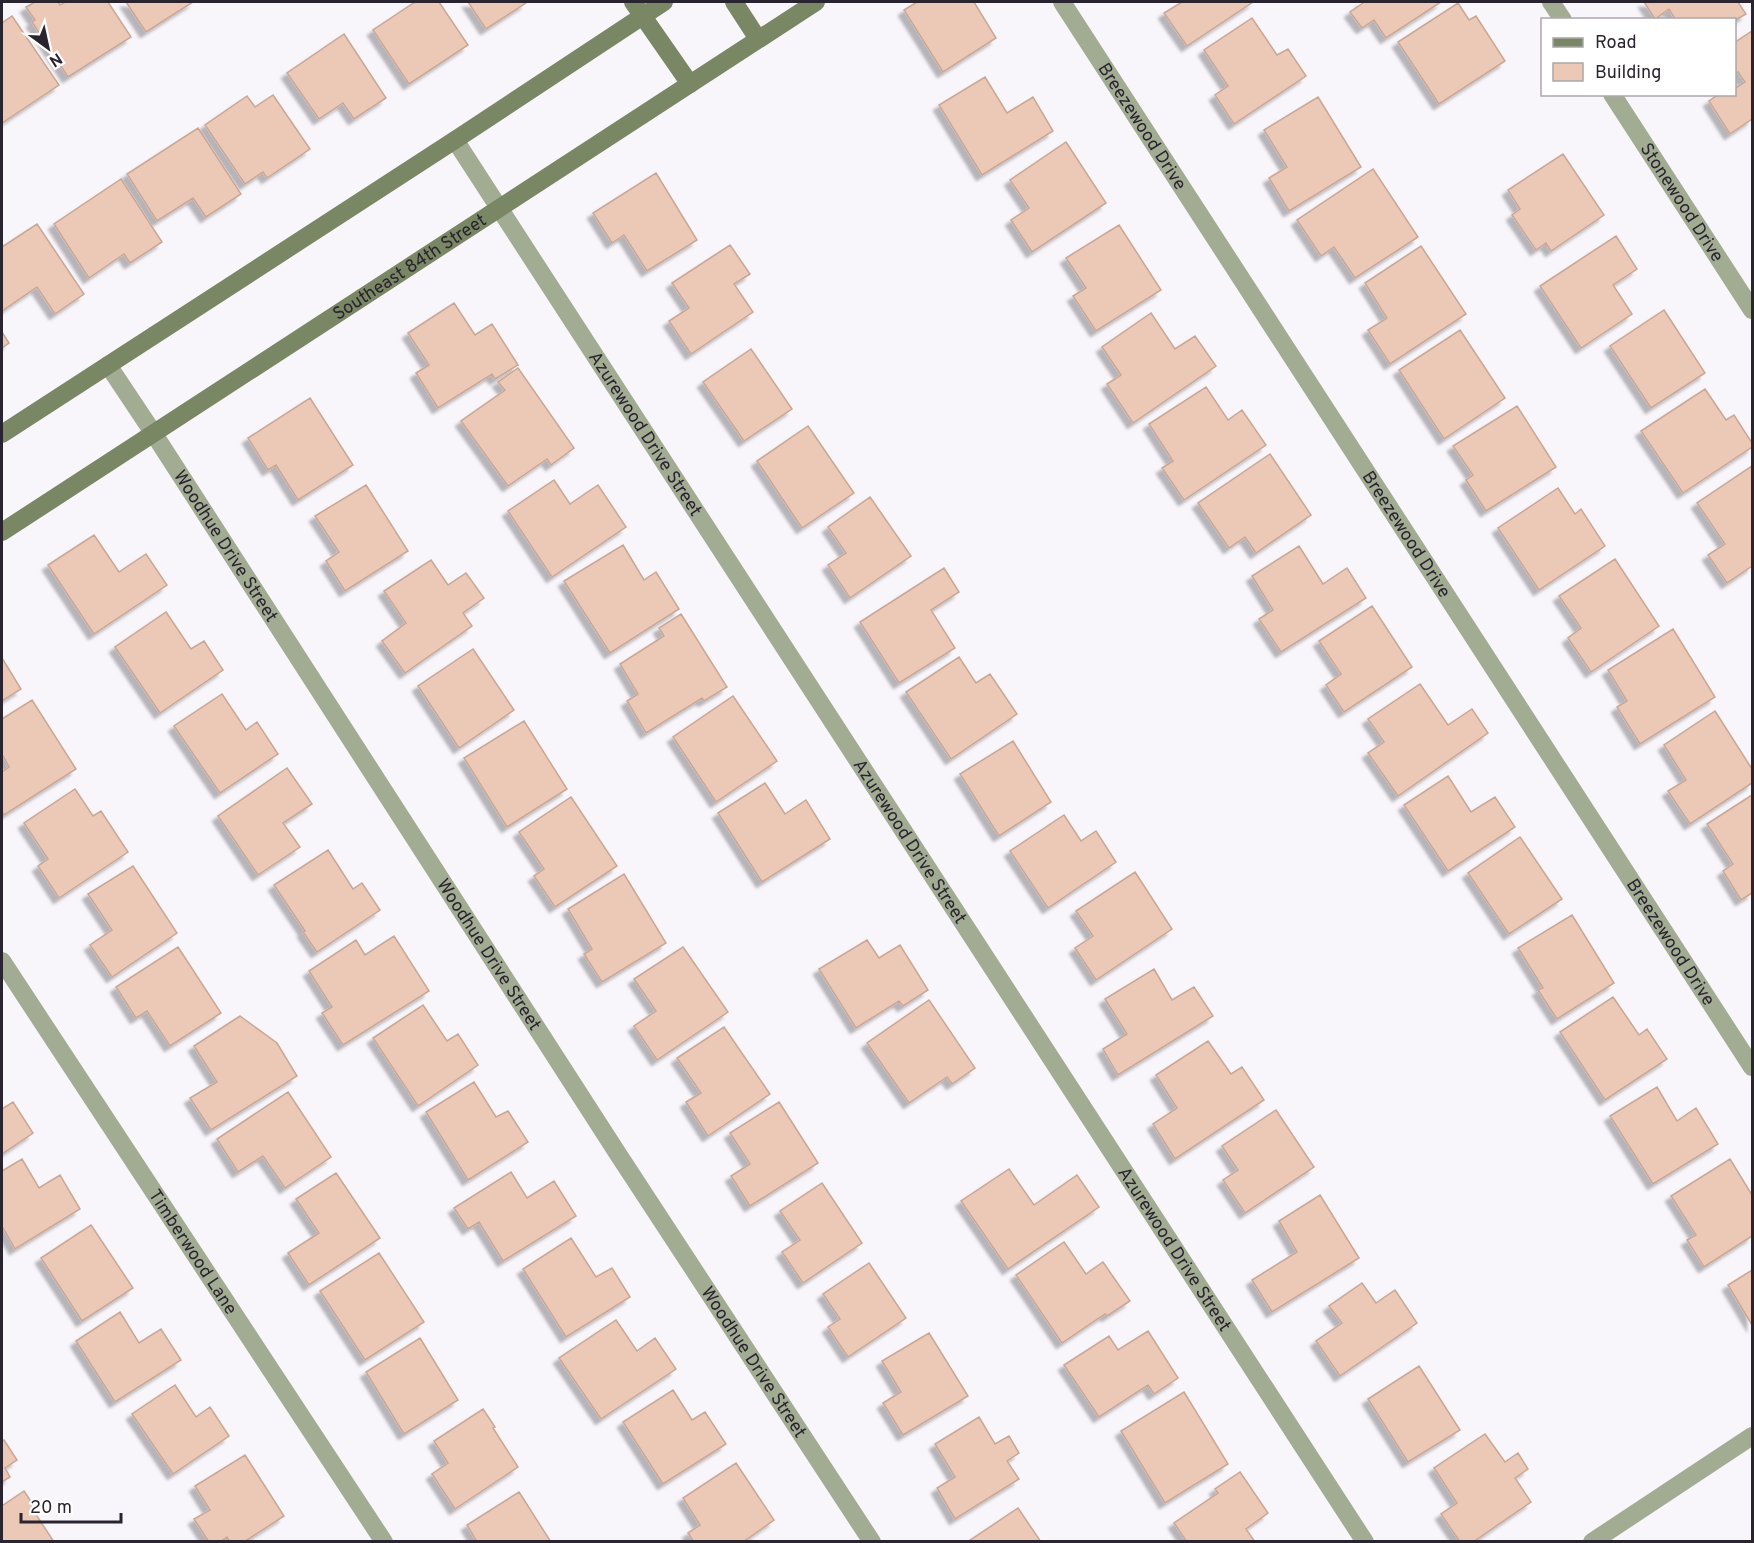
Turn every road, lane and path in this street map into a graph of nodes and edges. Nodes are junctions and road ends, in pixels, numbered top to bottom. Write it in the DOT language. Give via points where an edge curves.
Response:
graph roads {
  1 [pos="664,2"];
  2 [pos="734,2"];
  3 [pos="816,2"];
  4 [pos="1062,2"];
  5 [pos="1551,2"];
  6 [pos="638,8"];
  7 [pos="1562,18"];
  8 [pos="758,39"];
  9 [pos="690,84"];
  10 [pos="1613,96"];
  11 [pos="455,140"];
  12 [pos="500,208"];
  13 [pos="1752,310"];
  14 [pos="108,365"];
  15 [pos="2,434"];
  16 [pos="154,434"];
  17 [pos="2,532"];
  18 [pos="2,961"];
  19 [pos="1752,1067"];
  20 [pos="1752,1436"];
  21 [pos="384,1542"];
  22 [pos="872,1542"];
  23 [pos="1365,1542"];
  24 [pos="1592,1542"];
  1 -- 6 [label="street"];
  2 -- 8 [label="street"];
  3 -- 8 [label="street, Southeast 84th Street"];
  4 -- 19 [label="street, Breezewood Drive"];
  5 -- 7 [label="street"];
  6 -- 9 [label="street"];
  6 -- 11 [label="street"];
  8 -- 9 [label="street, Southeast 84th Street"];
  9 -- 12 [label="street, Southeast 84th Street"];
  10 -- 13 [label="street, Stonewood Drive"];
  11 -- 12 [label="street, Azurewood Drive Street"];
  11 -- 14 [label="street"];
  12 -- 16 [label="street, Southeast 84th Street"];
  12 -- 23 [label="street, Azurewood Drive Street"];
  14 -- 15 [label="street"];
  14 -- 16 [label="street, Woodhue Drive Street"];
  16 -- 17 [label="street, Southeast 84th Street"];
  16 -- 22 [label="street, Woodhue Drive Street"];
  18 -- 21 [label="street, Timberwood Lane"];
  20 -- 24 [label="street"];
}
